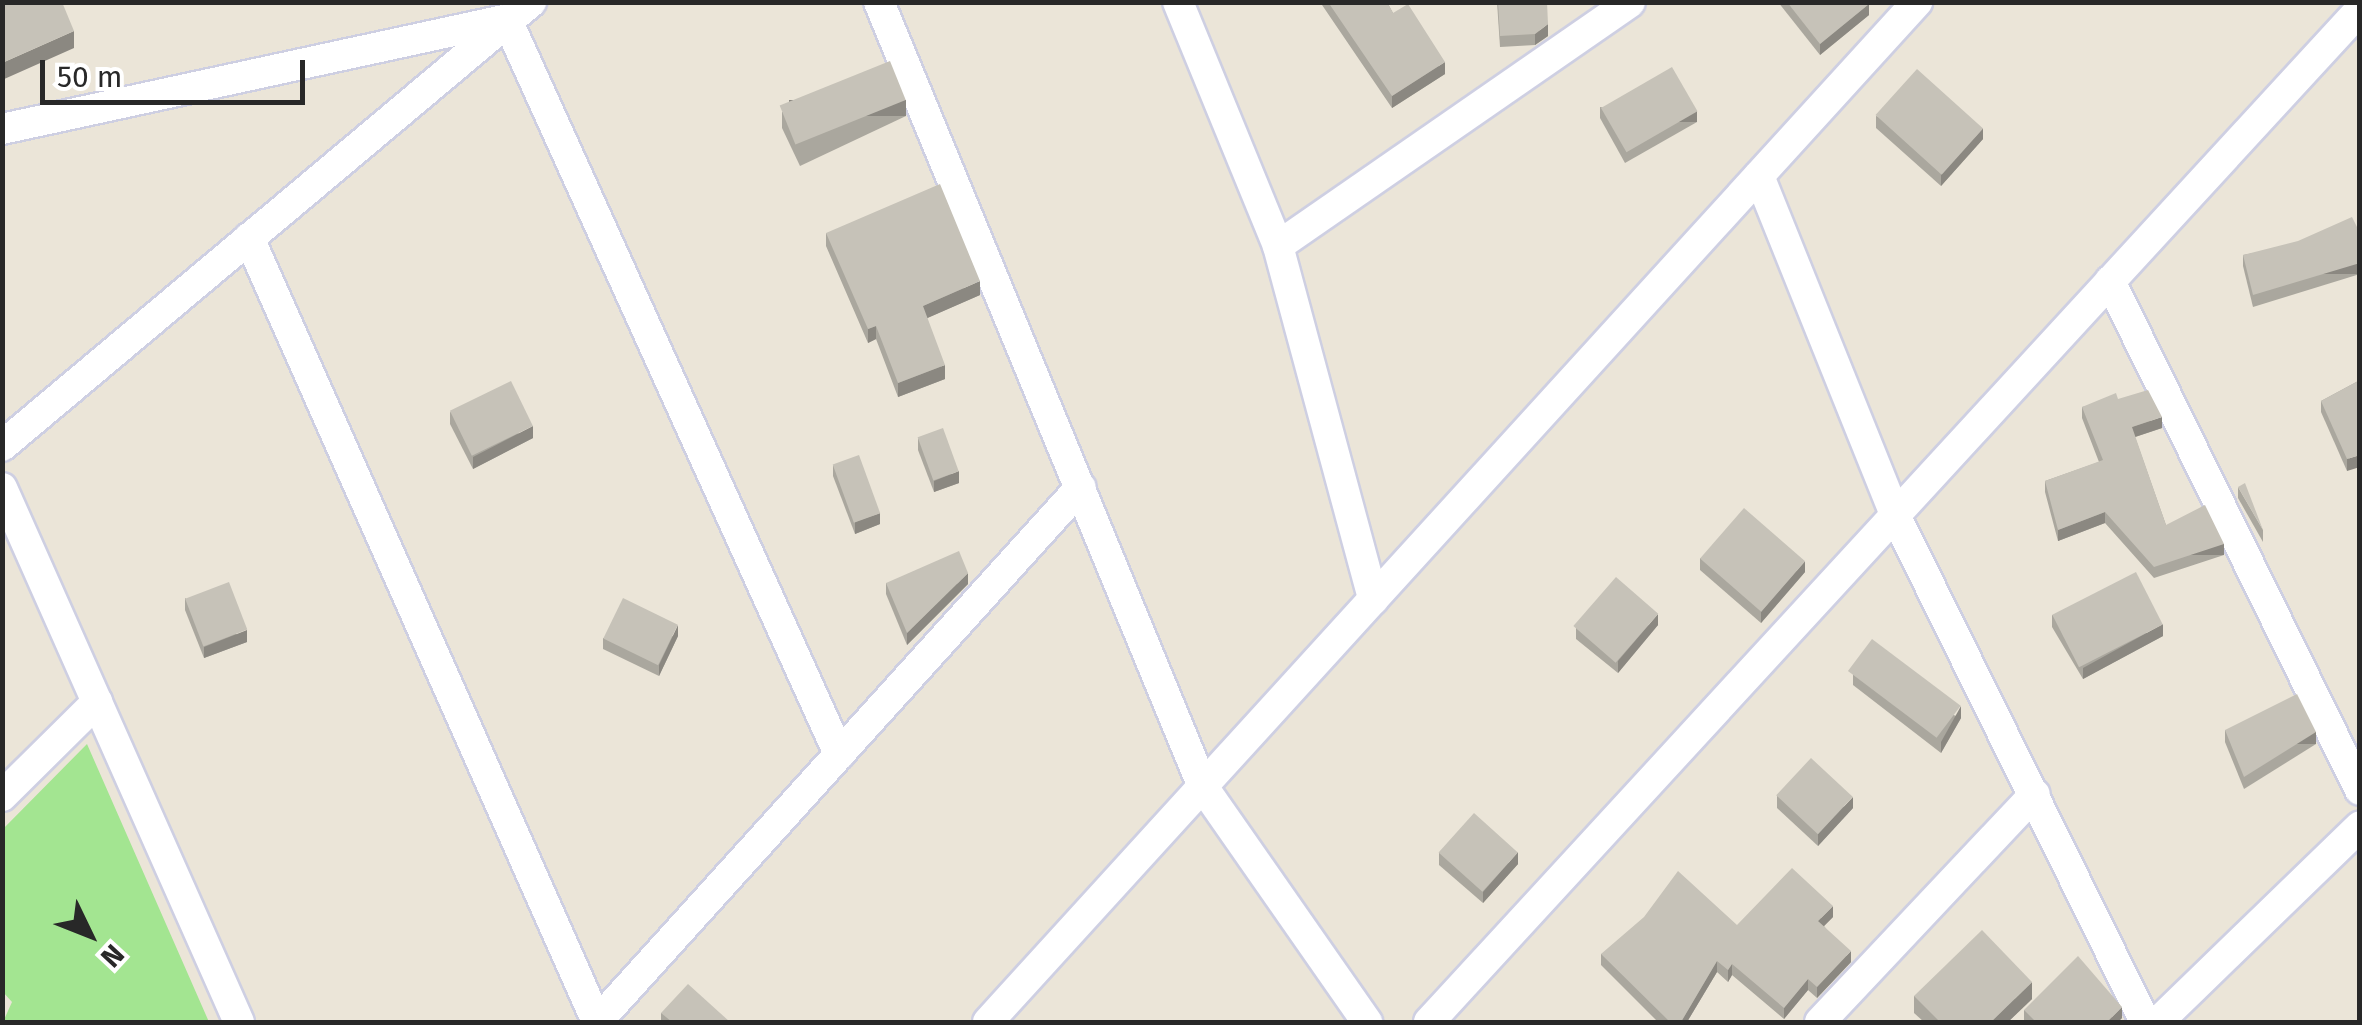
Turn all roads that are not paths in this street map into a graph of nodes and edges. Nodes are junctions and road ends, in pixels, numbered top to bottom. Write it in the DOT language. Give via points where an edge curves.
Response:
graph roads {
  1 [pos="880,2"];
  2 [pos="1178,2"];
  3 [pos="1630,2"];
  4 [pos="1916,2"];
  5 [pos="519,11"];
  6 [pos="2352,20"];
  7 [pos="2,129"];
  8 [pos="1759,176"];
  9 [pos="249,238"];
  10 [pos="1278,246"];
  11 [pos="2110,281"];
  12 [pos="2,446"];
  13 [pos="1081,487"];
  14 [pos="2,488"];
  15 [pos="1895,515"];
  16 [pos="1374,599"];
  17 [pos="96,702"];
  18 [pos="839,754"];
  19 [pos="1203,786"];
  20 [pos="2360,790"];
  21 [pos="2035,794"];
  22 [pos="2,796"];
  23 [pos="2360,826"];
  24 [pos="239,1022"];
  25 [pos="597,1022"];
  26 [pos="988,1022"];
  27 [pos="1367,1022"];
  28 [pos="1429,1022"];
  29 [pos="1820,1022"];
  30 [pos="2146,1022"];
  31 [pos="2158,1022"];
  1 -- 13 [label="street"];
  2 -- 10 [label="street"];
  3 -- 10 [label="street"];
  4 -- 8 [label="street"];
  5 -- 7 [label="street"];
  5 -- 9 [label="street"];
  5 -- 18 [label="street"];
  6 -- 11 [label="street"];
  8 -- 15 [label="street"];
  8 -- 16 [label="street"];
  9 -- 12 [label="street"];
  9 -- 25 [label="street"];
  10 -- 16 [label="street"];
  11 -- 15 [label="street"];
  11 -- 20 [label="street"];
  13 -- 18 [label="street"];
  13 -- 19 [label="street"];
  14 -- 17 [label="street"];
  15 -- 21 [label="street"];
  15 -- 28 [label="street"];
  16 -- 19 [label="street"];
  17 -- 22 [label="street"];
  17 -- 24 [label="street"];
  18 -- 25 [label="street"];
  19 -- 26 [label="street"];
  19 -- 27 [label="street"];
  21 -- 29 [label="street"];
  21 -- 30 [label="street"];
  23 -- 31 [label="street"];
}
